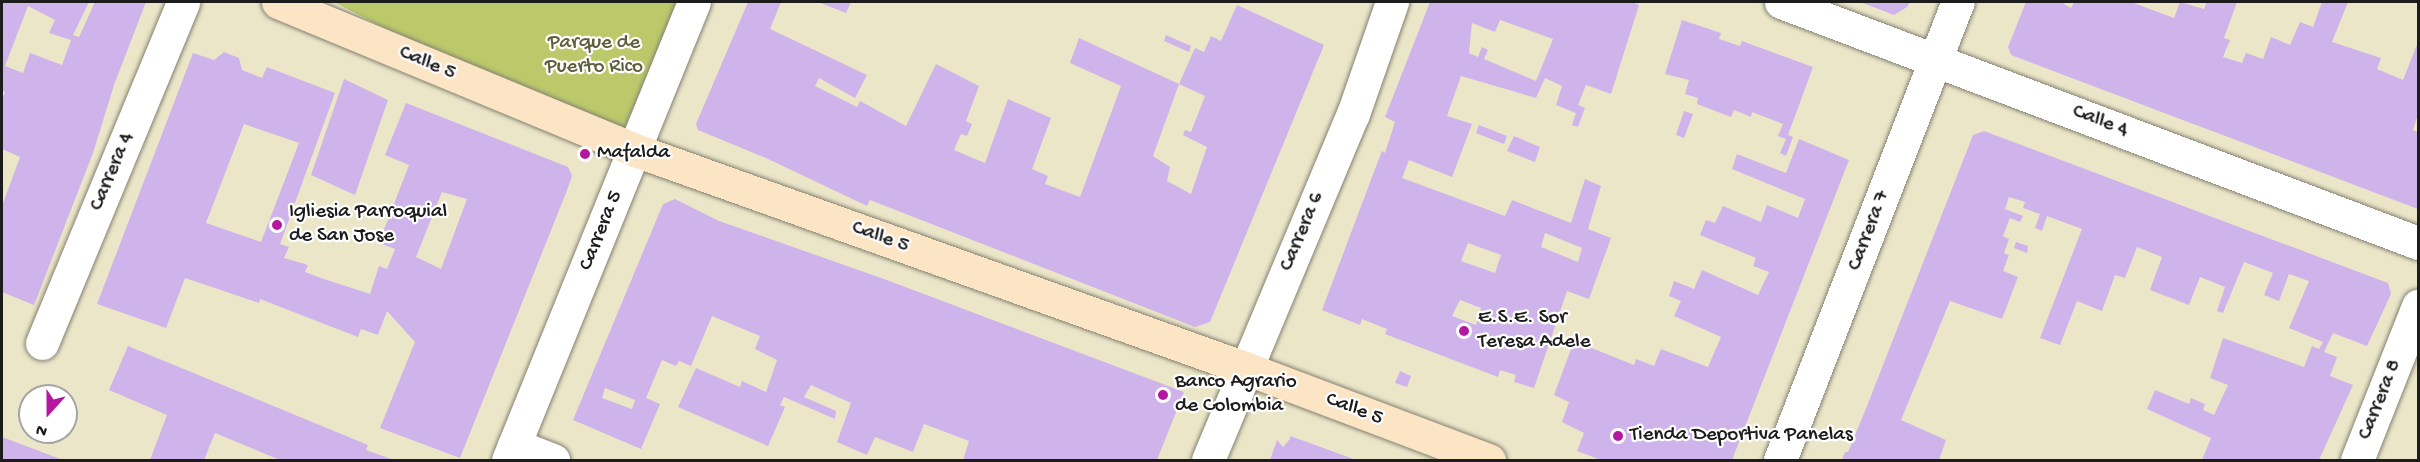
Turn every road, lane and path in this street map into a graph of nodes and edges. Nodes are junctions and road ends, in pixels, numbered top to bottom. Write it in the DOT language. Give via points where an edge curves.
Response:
graph roads {
  1 [pos="183,2"];
  2 [pos="278,2"];
  3 [pos="694,2"];
  4 [pos="1392,2"];
  5 [pos="1781,2"];
  6 [pos="1958,2"];
  7 [pos="1937,60"];
  8 [pos="634,150"];
  9 [pos="2418,243"];
  10 [pos="2418,306"];
  11 [pos="42,343"];
  12 [pos="1245,368"];
  13 [pos="511,453"];
  14 [pos="553,460"];
  15 [pos="1208,460"];
  16 [pos="1489,460"];
  17 [pos="1780,460"];
  18 [pos="2356,460"];
  1 -- 11 [label="street, Carrera 4"];
  2 -- 8 [label="street, Calle 5"];
  3 -- 8 [label="street, Carrera 5"];
  4 -- 12 [label="street, Carrera 6" via="1353,114"];
  5 -- 7 [label="street, Calle 4"];
  6 -- 7 [label="street, Carrera 7"];
  7 -- 9 [label="street, Calle 4"];
  7 -- 17 [label="street, Carrera 7"];
  8 -- 12 [label="street, Calle 5"];
  8 -- 13 [label="street, Carrera 5"];
  10 -- 18 [label="street, Carrera 8"];
  12 -- 15 [label="street, Carrera 6"];
  12 -- 16 [label="street, Calle 5"];
  13 -- 14 [label="street"];
}
